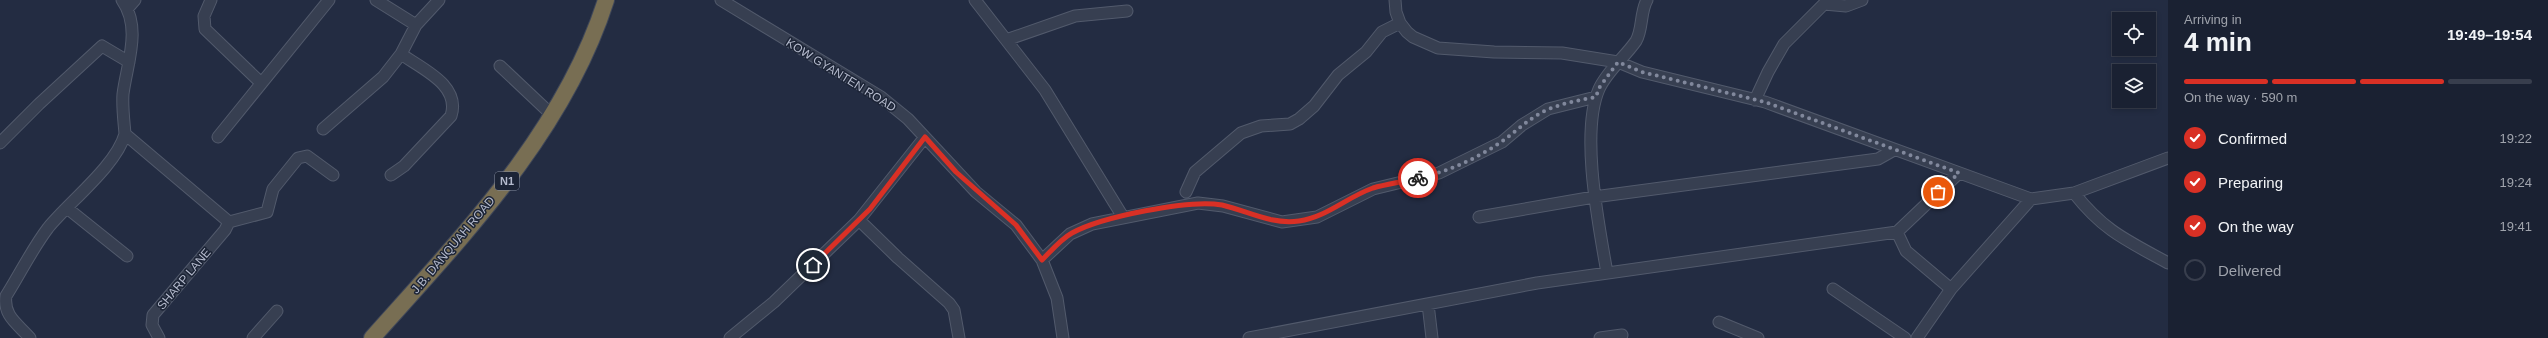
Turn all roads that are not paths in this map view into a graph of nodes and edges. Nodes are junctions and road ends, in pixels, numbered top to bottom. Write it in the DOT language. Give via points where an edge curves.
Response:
graph roads {
  1 [pos="211,0"];
  2 [pos="329,0"];
  3 [pos="376,0"];
  4 [pos="439,0"];
  5 [pos="606,0"];
  6 [pos="721,0"];
  7 [pos="975,0"];
  8 [pos="1395,0"];
  9 [pos="1862,0"];
  10 [pos="1645,1"];
  11 [pos="1824,2"];
  12 [pos="128,3"];
  13 [pos="1127,11"];
  14 [pos="1400,23"];
  15 [pos="416,25"];
  16 [pos="1006,40"];
  17 [pos="401,54"];
  18 [pos="129,62"];
  19 [pos="1618,62"];
  20 [pos="500,66"];
  21 [pos="260,82"];
  22 [pos="1596,97"];
  23 [pos="1754,100"];
  24 [pos="552,115"];
  25 [pos="323,129"];
  26 [pos="125,134"];
  27 [pos="218,137"];
  28 [pos="925,137"];
  29 [pos="0,143"];
  30 [pos="1894,150"];
  31 [pos="2168,158"];
  32 [pos="1959,173"];
  33 [pos="333,174"];
  34 [pos="391,175"];
  35 [pos="1186,192"];
  36 [pos="2074,192"];
  37 [pos="1594,197"];
  38 [pos="2030,199"];
  39 [pos="67,208"];
  40 [pos="1123,217"];
  41 [pos="1479,217"];
  42 [pos="859,220"];
  43 [pos="229,222"];
  44 [pos="1897,232"];
  45 [pos="128,256"];
  46 [pos="1042,260"];
  47 [pos="2168,263"];
  48 [pos="1607,273"];
  49 [pos="1833,289"];
  50 [pos="1951,289"];
  51 [pos="1428,304"];
  52 [pos="277,311"];
  53 [pos="1719,322"];
  54 [pos="1622,335"];
  55 [pos="30,338"];
  56 [pos="159,338"];
  57 [pos="253,338"];
  58 [pos="372,338"];
  59 [pos="730,338"];
  60 [pos="959,338"];
  61 [pos="1063,338"];
  62 [pos="1249,338"];
  63 [pos="1432,338"];
  64 [pos="1600,338"];
  65 [pos="1758,338"];
  66 [pos="1905,338"];
  67 [pos="1917,338"];
  1 -- 21 [label="street" via="204,16 206,29"];
  2 -- 21 [label="street"];
  3 -- 15 [label="street"];
  4 -- 15 [label="street"];
  5 -- 24 [label="highway, J.B. DANQUAH ROAD / N1" via="597,29"];
  6 -- 28 [label="street, KOW GYANTEN ROAD" via="881,97"];
  7 -- 16 [label="street"];
  8 -- 14 [label="street"];
  9 -- 11 [label="street" via="1846,6"];
  10 -- 19 [label="street" via="1637,40"];
  11 -- 23 [label="street" via="1784,44"];
  12 -- 18 [label="street" via="133,38"];
  13 -- 16 [label="street" via="1075,16"];
  14 -- 19 [label="street" via="1413,37 1438,48 1562,53"];
  14 -- 35 [label="street" via="1382,32 1366,52 1338,76 1314,106 1299,119 1290,124 1261,126 1241,133 1195,172"];
  15 -- 17 [label="street"];
  16 -- 40 [label="street" via="1045,90"];
  17 -- 25 [label="street" via="383,77"];
  17 -- 34 [label="street" via="445,86 451,94 453,108 451,116 404,166"];
  18 -- 26 [label="street" via="123,95"];
  18 -- 29 [label="street" via="102,46 38,104"];
  19 -- 22 [label="street" via="1599,88"];
  19 -- 23 [label="street" via="1642,72"];
  20 -- 24 [label="street"];
  21 -- 27 [label="street"];
  22 -- 37 [label="street" via="1591,131"];
  22 -- 40 [label="street" via="1548,110 1522,125 1502,142 1439,173 1373,189 1317,217 1282,222 1223,206 1198,203"];
  23 -- 30 [label="street" via="1809,117"];
  24 -- 58 [label="highway, J.B. DANQUAH ROAD / N1" via="524,159 487,206"];
  26 -- 39 [label="street" via="104,167"];
  26 -- 43 [label="street"];
  28 -- 42 [label="street"];
  28 -- 46 [label="street, KOW GYANTEN ROAD" via="956,172 1016,225"];
  30 -- 32 [label="street"];
  30 -- 37 [label="street" via="1878,159"];
  31 -- 36 [label="street"];
  32 -- 38 [label="street"];
  32 -- 44 [label="street"];
  33 -- 43 [label="street" via="307,156 298,158 273,189 267,212"];
  36 -- 38 [label="street"];
  36 -- 47 [label="street" via="2090,213 2112,232"];
  37 -- 41 [label="street"];
  37 -- 48 [label="street"];
  38 -- 50 [label="street"];
  39 -- 45 [label="street"];
  39 -- 55 [label="street" via="47,229 6,296 5,306 8,314"];
  40 -- 46 [label="street" via="1092,224 1070,234"];
  42 -- 59 [label="street" via="774,302"];
  42 -- 60 [label="street" via="950,303 954,310"];
  43 -- 56 [label="street, SHARP LANE" via="153,315 152,325"];
  44 -- 48 [label="street"];
  44 -- 50 [label="street" via="1906,251"];
  46 -- 61 [label="street, KOW GYANTEN ROAD" via="1057,298"];
  48 -- 51 [label="street" via="1537,283"];
  49 -- 66 [label="street"];
  50 -- 67 [label="street"];
  51 -- 62 [label="street"];
  51 -- 63 [label="street"];
  52 -- 57 [label="street"];
  53 -- 65 [label="street"];
  54 -- 64 [label="street"];
}
